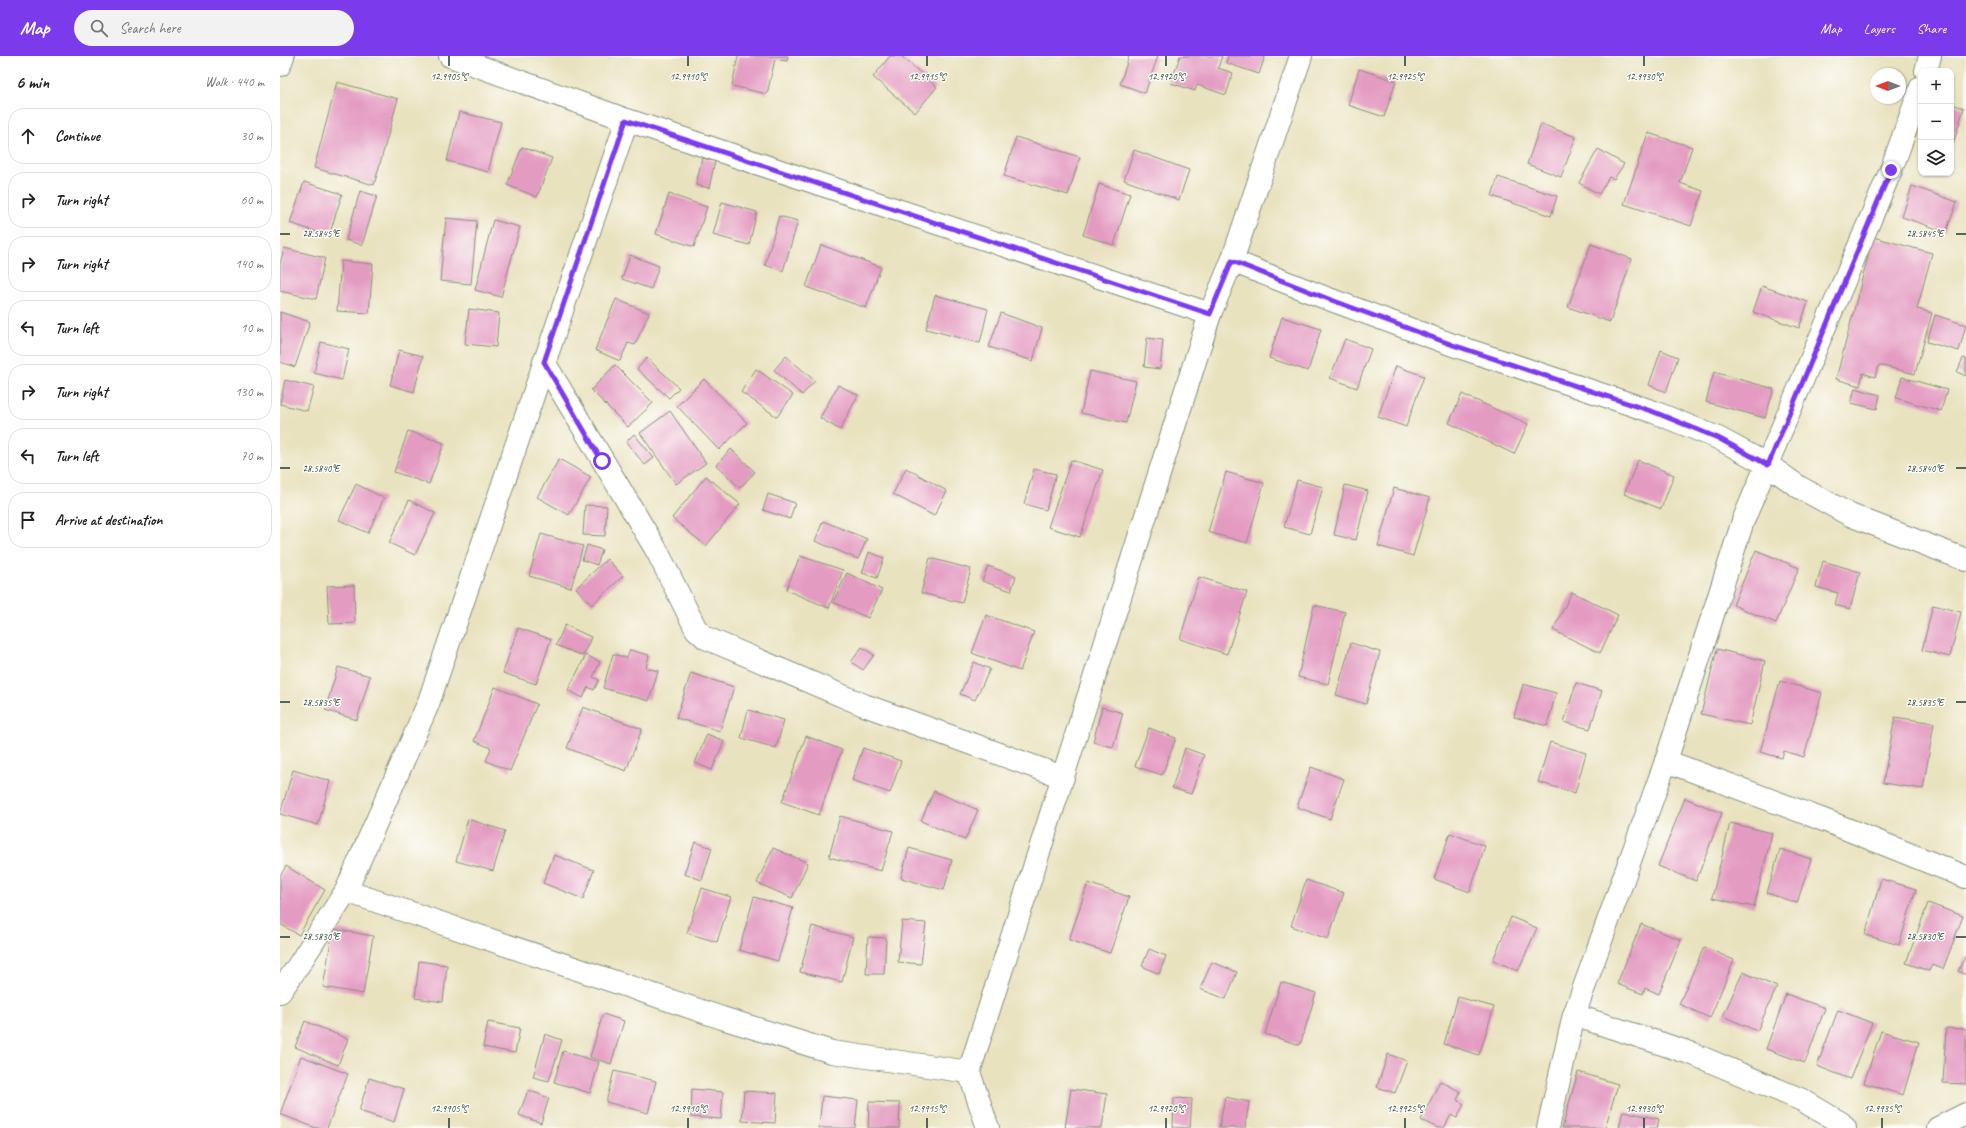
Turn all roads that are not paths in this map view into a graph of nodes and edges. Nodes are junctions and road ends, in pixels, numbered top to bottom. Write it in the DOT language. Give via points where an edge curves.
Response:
graph roads {
  1 [pos="283,56"];
  2 [pos="450,56"];
  3 [pos="1301,56"];
  4 [pos="1930,56"];
  5 [pos="280,65"];
  6 [pos="1927,68"];
  7 [pos="1918,95"];
  8 [pos="626,120"];
  9 [pos="1232,261"];
  10 [pos="1210,314"];
  11 [pos="544,362"];
  12 [pos="1768,465"];
  13 [pos="1966,560"];
  14 [pos="1666,761"];
  15 [pos="1063,777"];
  16 [pos="1966,877"];
  17 [pos="346,891"];
  18 [pos="280,992"];
  19 [pos="1574,1015"];
  20 [pos="969,1072"];
  21 [pos="1966,1114"];
  22 [pos="988,1128"];
  23 [pos="1548,1128"];
  24 [pos="1845,1128"];
  25 [pos="1938,1128"];
  1 -- 5 [label="street"];
  2 -- 8 [label="street"];
  3 -- 9 [label="street"];
  4 -- 6 [label="street"];
  7 -- 12 [label="street" via="1891,170"];
  8 -- 10 [label="street"];
  8 -- 11 [label="street"];
  9 -- 10 [label="street"];
  9 -- 12 [label="street" via="1453,345 1654,412 1718,438"];
  10 -- 15 [label="street"];
  11 -- 15 [label="street" via="657,550 696,629 706,638 864,705"];
  11 -- 17 [label="street" via="428,704"];
  12 -- 13 [label="street" via="1799,487 1850,515"];
  12 -- 14 [label="street" via="1743,520"];
  14 -- 16 [label="street" via="1836,824"];
  14 -- 19 [label="street"];
  15 -- 20 [label="street"];
  17 -- 18 [label="street"];
  17 -- 20 [label="street" via="722,1018 832,1052"];
  19 -- 23 [label="street"];
  19 -- 24 [label="street" via="1693,1054 1802,1100 1841,1123"];
  20 -- 22 [label="street"];
  21 -- 25 [label="street"];
}
